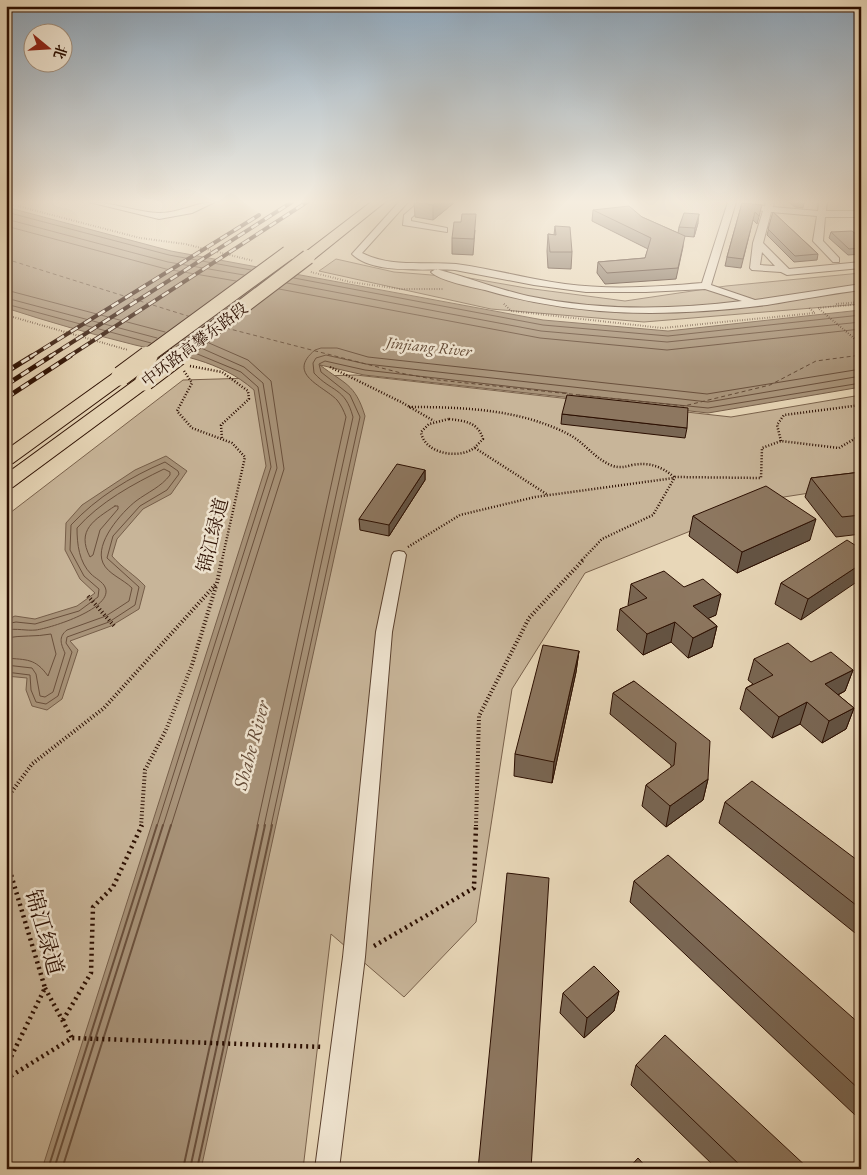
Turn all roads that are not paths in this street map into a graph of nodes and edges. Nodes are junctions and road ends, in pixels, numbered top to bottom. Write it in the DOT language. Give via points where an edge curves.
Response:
graph roads {
  1 [pos="283,257"];
  2 [pos="308,257"];
  3 [pos="361,257"];
  4 [pos="718,257"];
  5 [pos="756,257"];
  6 [pos="772,257"];
  7 [pos="833,257"];
  8 [pos="836,260"];
  9 [pos="861,265"];
  10 [pos="425,266"];
  11 [pos="784,269"];
  12 [pos="706,286"];
  13 [pos="861,287"];
  14 [pos="757,303"];
  15 [pos="6,460"];
  16 [pos="6,483"];
  17 [pos="399,555"];
  18 [pos="326,1169"];
  1 -- 15 [label="main road, 中环路高攀东路段, bridge"];
  2 -- 16 [label="main road, 中环路高攀东路段, bridge"];
  3 -- 10 [label="street" via="404,266"];
  4 -- 12 [label="street"];
  5 -- 11 [label="street" via="755,268"];
  6 -- 11 [label="street"];
  7 -- 8 [label="street"];
  9 -- 11 [label="street" via="787,272"];
  10 -- 12 [label="street" via="599,290"];
  10 -- 14 [label="street" via="487,289 559,305 621,310"];
  12 -- 14 [label="street"];
  13 -- 14 [label="street"];
  17 -- 18 [label="street" via="384,632 354,957"];
}
